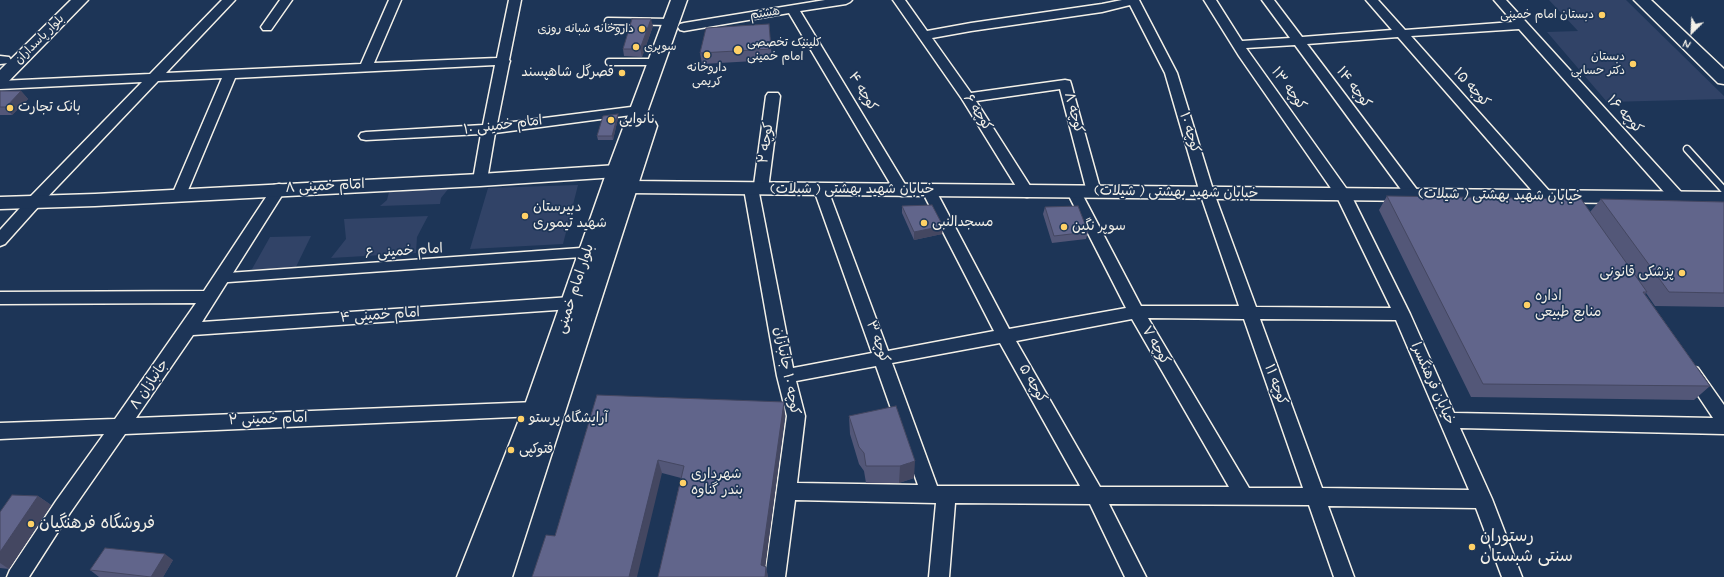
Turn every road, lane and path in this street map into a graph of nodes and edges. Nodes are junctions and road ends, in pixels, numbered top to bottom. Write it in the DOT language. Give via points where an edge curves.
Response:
graph roads {
  1 [pos="67,0"];
  2 [pos="80,0"];
  3 [pos="229,0"];
  4 [pos="286,0"];
  5 [pos="395,0"];
  6 [pos="516,0"];
  7 [pos="679,0"];
  8 [pos="692,0"];
  9 [pos="846,0"];
  10 [pos="899,0"];
  11 [pos="1133,0"];
  12 [pos="1210,0"];
  13 [pos="1268,0"];
  14 [pos="1372,0"];
  15 [pos="1500,0"];
  16 [pos="1642,0"];
  17 [pos="1662,0"];
  18 [pos="1098,4"];
  19 [pos="793,10"];
  20 [pos="608,22"];
  21 [pos="678,24"];
  22 [pos="1522,25"];
  23 [pos="267,27"];
  24 [pos="1401,33"];
  25 [pos="923,36"];
  26 [pos="1298,41"];
  27 [pos="1238,45"];
  28 [pos="1724,58"];
  29 [pos="504,61"];
  30 [pos="2,62"];
  31 [pos="609,62"];
  32 [pos="656,62"];
  33 [pos="366,67"];
  34 [pos="230,74"];
  35 [pos="153,78"];
  36 [pos="1724,79"];
  37 [pos="0,80"];
  38 [pos="0,85"];
  39 [pos="773,96"];
  40 [pos="968,98"];
  41 [pos="639,110"];
  42 [pos="489,130"];
  43 [pos="366,136"];
  44 [pos="1687,149"];
  45 [pos="623,179"];
  46 [pos="480,180"];
  47 [pos="279,189"];
  48 [pos="756,189"];
  49 [pos="821,190"];
  50 [pos="1724,190"];
  51 [pos="902,191"];
  52 [pos="930,191"];
  53 [pos="1027,192"];
  54 [pos="1074,192"];
  55 [pos="1094,192"];
  56 [pos="1207,193"];
  57 [pos="179,195"];
  58 [pos="1344,195"];
  59 [pos="1413,195"];
  60 [pos="1546,197"];
  61 [pos="1676,198"];
  62 [pos="1724,198"];
  63 [pos="34,202"];
  64 [pos="0,203"];
  65 [pos="0,240"];
  66 [pos="588,252"];
  67 [pos="221,278"];
  68 [pos="0,298"];
  69 [pos="208,298"];
  70 [pos="572,303"];
  71 [pos="1136,312"];
  72 [pos="1249,313"];
  73 [pos="1402,314"];
  74 [pos="188,330"];
  75 [pos="1006,337"];
  76 [pos="883,358"];
  77 [pos="1683,361"];
  78 [pos="786,376"];
  79 [pos="536,409"];
  80 [pos="1448,420"];
  81 [pos="1724,420"];
  82 [pos="1724,426"];
  83 [pos="121,427"];
  84 [pos="0,431"];
  85 [pos="519,481"];
  86 [pos="787,491"];
  87 [pos="938,494"];
  88 [pos="1095,495"];
  89 [pos="1244,496"];
  90 [pos="1315,497"];
  91 [pos="1482,499"];
  92 [pos="17,577"];
  93 [pos="471,577"];
  94 [pos="498,577"];
  95 [pos="775,577"];
  96 [pos="939,577"];
  97 [pos="1136,577"];
  98 [pos="1344,577"];
  99 [pos="1512,577"];
  1 -- 30 [label="main road, بلوار پاسداران"];
  2 -- 37 [label="main road, بلوار پاسداران"];
  3 -- 35 [label="street"];
  4 -- 23 [label="street"];
  5 -- 33 [label="street"];
  6 -- 29 [label="street"];
  7 -- 21 [label="main road, بلوار امام خمینی"];
  8 -- 21 [label="main road, بلوار امام خمینی"];
  9 -- 19 [label="street, هشتم"];
  10 -- 25 [label="street, کوچه ۶"];
  11 -- 18 [label="street"];
  11 -- 56 [label="street, کوچه ۱۰" via="1171,73"];
  12 -- 27 [label="street, کوچه ۱۳"];
  13 -- 26 [label="street, کوچه ۱۴"];
  14 -- 24 [label="street, کوچه ۱۵"];
  15 -- 22 [label="street, کوچه ۱۶"];
  16 -- 36 [label="main road"];
  17 -- 28 [label="main road"];
  18 -- 25 [label="street"];
  19 -- 21 [label="street, هشتم"];
  19 -- 51 [label="street, کوچه ۴"];
  20 -- 21 [label="lane"];
  21 -- 32 [label="main road, بلوار امام خمینی"];
  21 -- 45 [label="main road, بلوار امام خمینی" via="657,100"];
  22 -- 24 [label="street"];
  22 -- 61 [label="street, کوچه ۱۶"];
  24 -- 26 [label="street"];
  24 -- 60 [label="street, کوچه ۱۵"];
  25 -- 40 [label="street, کوچه ۶"];
  26 -- 27 [label="street"];
  26 -- 59 [label="street, کوچه ۱۴"];
  27 -- 58 [label="street, کوچه ۱۳"];
  29 -- 33 [label="street"];
  29 -- 42 [label="street"];
  31 -- 32 [label="lane"];
  32 -- 41 [label="main road, بلوار امام خمینی"];
  33 -- 34 [label="street"];
  34 -- 35 [label="street"];
  34 -- 57 [label="street"];
  35 -- 38 [label="street"];
  35 -- 63 [label="street"];
  39 -- 48 [label="street, کوچه ۲"];
  40 -- 53 [label="street, کوچه ۶"];
  40 -- 55 [label="street, کوچه ۸" via="1065,84"];
  41 -- 42 [label="street, امام خمینی ۱۰"];
  41 -- 45 [label="main road, بلوار امام خمینی"];
  42 -- 43 [label="street, امام خمینی ۱۰"];
  42 -- 46 [label="street"];
  44 -- 50 [label="lane"];
  45 -- 46 [label="street, امام خمینی ۸"];
  45 -- 48 [label="street, خیابان شهید بهشتی ( شیلات)"];
  45 -- 66 [label="main road, بلوار امام خمینی"];
  45 -- 85 [label="main road, بلوار امام خمینی"];
  46 -- 47 [label="street, امام خمینی ۸"];
  47 -- 57 [label="street, امام خمینی ۸"];
  47 -- 67 [label="street, جانبازان ۸"];
  48 -- 49 [label="street, خیابان شهید بهشتی ( شیلات)"];
  48 -- 78 [label="street, کوچه ۱۰ جانبازان"];
  49 -- 51 [label="street, خیابان شهید بهشتی ( شیلات)"];
  49 -- 76 [label="street, کوچه ۳"];
  51 -- 52 [label="street, خیابان شهید بهشتی ( شیلات)"];
  52 -- 53 [label="street, خیابان شهید بهشتی ( شیلات)"];
  52 -- 75 [label="street, کوچه ۵"];
  53 -- 54 [label="street, خیابان شهید بهشتی ( شیلات)"];
  54 -- 55 [label="street, خیابان شهید بهشتی ( شیلات)"];
  54 -- 71 [label="street, کوچه ۷"];
  55 -- 56 [label="street, خیابان شهید بهشتی ( شیلات)"];
  56 -- 58 [label="street, خیابان شهید بهشتی ( شیلات)"];
  56 -- 72 [label="street, کوچه ۱۱"];
  57 -- 63 [label="street, امام خمینی ۸"];
  58 -- 59 [label="street, خیابان شهید بهشتی ( شیلات)"];
  58 -- 73 [label="street, خیابان فرهنگسرا"];
  59 -- 60 [label="street, خیابان شهید بهشتی ( شیلات)"];
  60 -- 61 [label="street, خیابان شهید بهشتی ( شیلات)" via="1573,204"];
  61 -- 62 [label="street, خیابان شهید بهشتی ( شیلات)"];
  63 -- 64 [label="street, امام خمینی ۸"];
  63 -- 65 [label="street"];
  66 -- 67 [label="lane, امام خمینی ۶"];
  66 -- 70 [label="main road, بلوار امام خمینی"];
  67 -- 69 [label="street, جانبازان ۸"];
  68 -- 69 [label="street"];
  69 -- 74 [label="street, جانبازان ۸"];
  70 -- 74 [label="street, امام خمینی ۴"];
  70 -- 79 [label="main road, بلوار امام خمینی"];
  71 -- 72 [label="street"];
  71 -- 75 [label="street"];
  71 -- 89 [label="street, کوچه ۷"];
  72 -- 73 [label="street"];
  72 -- 90 [label="street, کوچه ۱۱"];
  73 -- 80 [label="street, خیابان فرهنگسرا"];
  74 -- 83 [label="street, جانبازان ۸"];
  75 -- 76 [label="street"];
  75 -- 88 [label="street, کوچه ۵"];
  76 -- 78 [label="street"];
  76 -- 87 [label="street, کوچه ۳"];
  77 -- 81 [label="street"];
  78 -- 86 [label="street, کوچه ۱۰ جانبازان" via="796,416"];
  79 -- 83 [label="street, امام خمینی ۲"];
  79 -- 85 [label="main road, بلوار امام خمینی"];
  80 -- 82 [label="street"];
  80 -- 91 [label="street, خیابان فرهنگسرا"];
  83 -- 84 [label="street, امام خمینی ۲"];
  83 -- 92 [label="street, جانبازان ۸" via="63,507"];
  85 -- 93 [label="main road, بلوار امام خمینی"];
  85 -- 94 [label="main road, بلوار امام خمینی"];
  86 -- 87 [label="street"];
  86 -- 95 [label="street, کوچه ۱۰ جانبازان"];
  87 -- 88 [label="street"];
  87 -- 96 [label="street"];
  88 -- 89 [label="street"];
  88 -- 97 [label="street, کوچه ۵"];
  89 -- 90 [label="street"];
  90 -- 91 [label="street"];
  90 -- 98 [label="street, کوچه ۱۱"];
  91 -- 99 [label="street, خیابان فرهنگسرا"];
}
